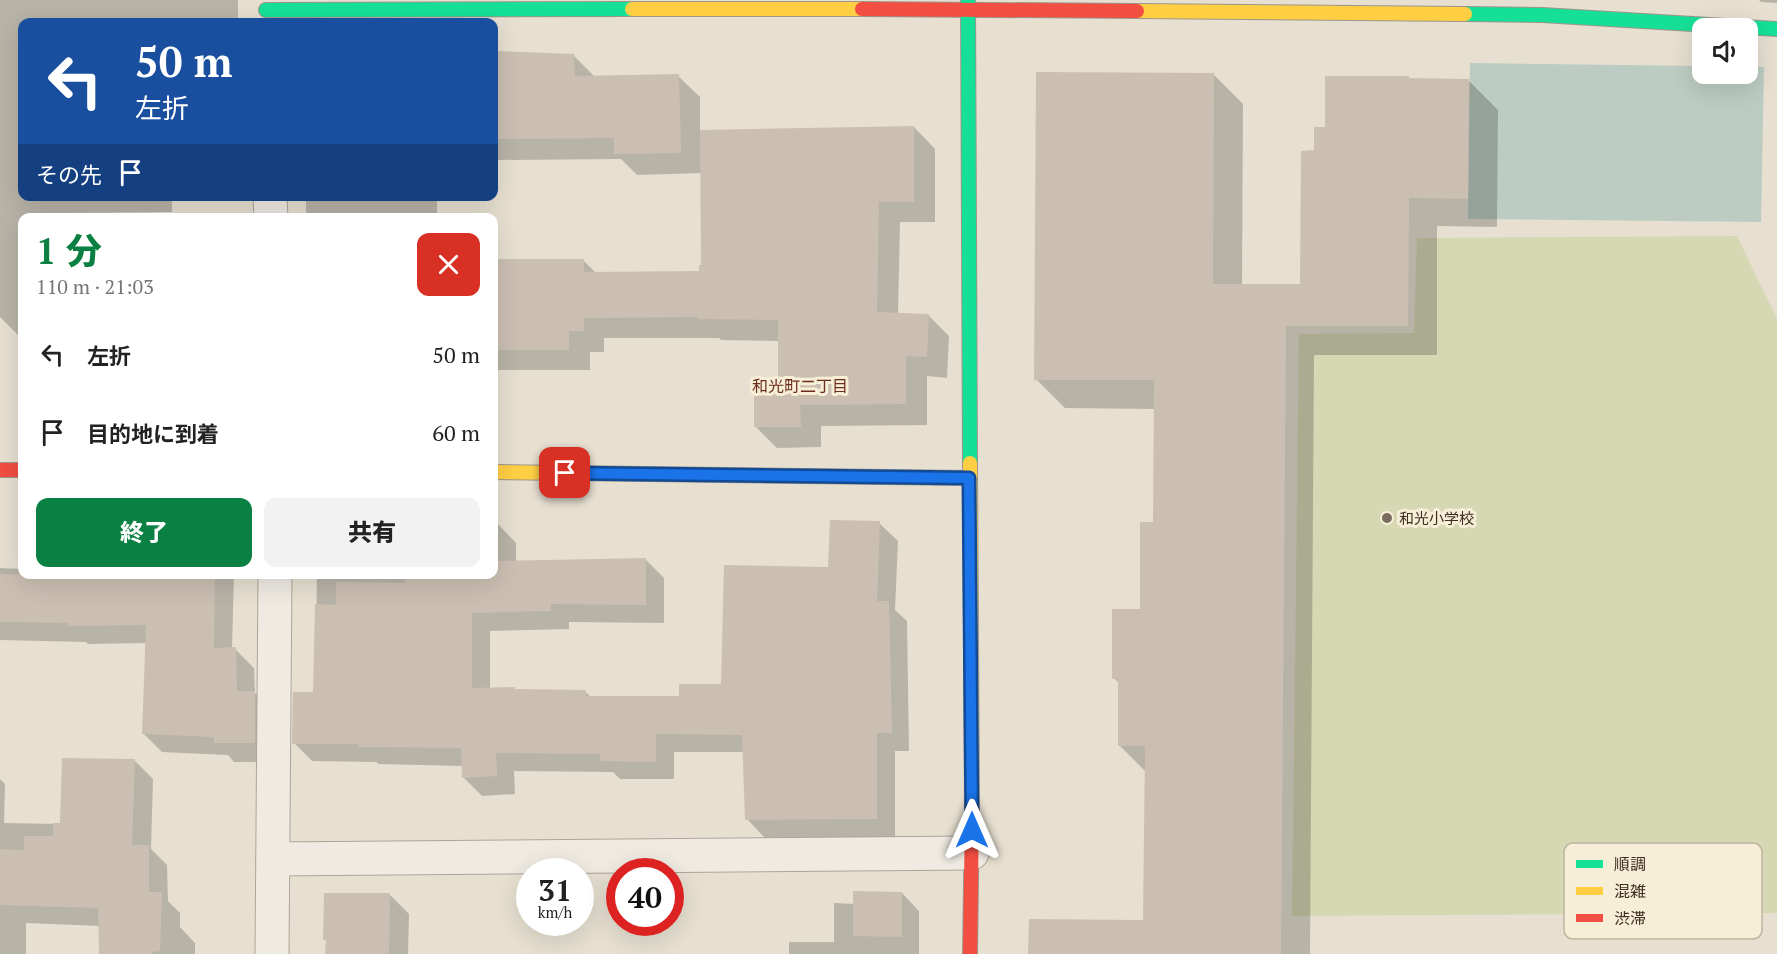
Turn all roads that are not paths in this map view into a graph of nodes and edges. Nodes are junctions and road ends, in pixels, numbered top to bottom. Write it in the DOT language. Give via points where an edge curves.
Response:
graph roads {
  1 [pos="570,4"];
  2 [pos="968,4"];
  3 [pos="1543,8"];
  4 [pos="266,11"];
  5 [pos="1777,29"];
  6 [pos="0,470"];
  7 [pos="18,470"];
  8 [pos="498,472"];
  9 [pos="969,478"];
  10 [pos="275,579"];
  11 [pos="972,853"];
  12 [pos="273,859"];
  13 [pos="272,954"];
  14 [pos="970,954"];
  1 -- 2 [label="street"];
  1 -- 4 [label="street"];
  2 -- 3 [label="street"];
  2 -- 9 [label="street"];
  3 -- 5 [label="street"];
  6 -- 7 [label="street"];
  8 -- 9 [label="street"];
  9 -- 11 [label="street"];
  10 -- 12 [label="street"];
  11 -- 12 [label="street"];
  11 -- 14 [label="street"];
  12 -- 13 [label="street"];
}
